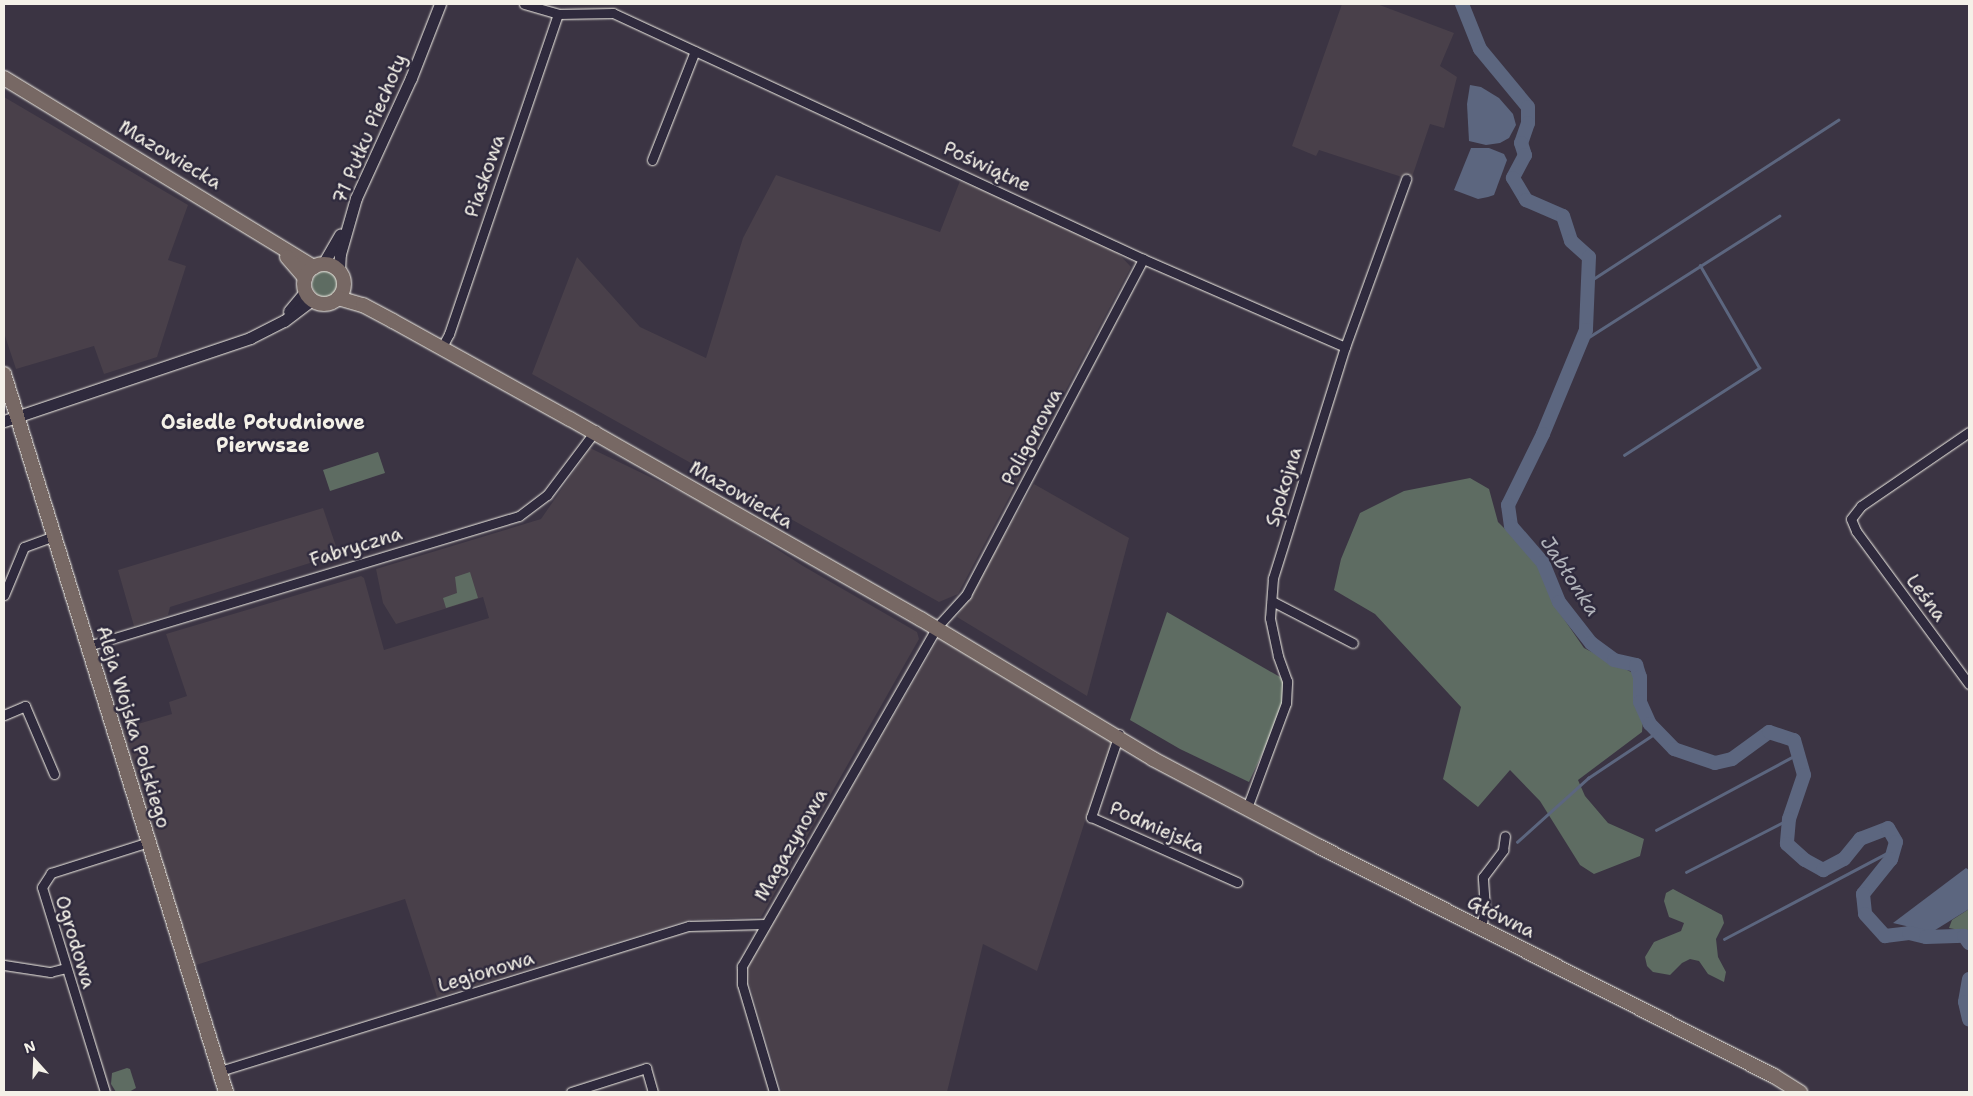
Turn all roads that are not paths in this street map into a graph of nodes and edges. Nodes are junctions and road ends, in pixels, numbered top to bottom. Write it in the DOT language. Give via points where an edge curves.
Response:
graph roads {
  1 [pos="440,4"];
  2 [pos="524,4"];
  3 [pos="558,14"];
  4 [pos="695,50"];
  5 [pos="4,78"];
  6 [pos="4,86"];
  7 [pos="652,160"];
  8 [pos="1406,179"];
  9 [pos="356,198"];
  10 [pos="1142,259"];
  11 [pos="339,270"];
  12 [pos="312,280"];
  13 [pos="341,292"];
  14 [pos="444,345"];
  15 [pos="1345,347"];
  16 [pos="4,374"];
  17 [pos="17,417"];
  18 [pos="4,421"];
  19 [pos="596,430"];
  20 [pos="1969,432"];
  21 [pos="54,536"];
  22 [pos="4,594"];
  23 [pos="1272,601"];
  24 [pos="938,625"];
  25 [pos="1353,643"];
  26 [pos="88,646"];
  27 [pos="1969,684"];
  28 [pos="4,715"];
  29 [pos="1118,734"];
  30 [pos="54,774"];
  31 [pos="1247,808"];
  32 [pos="1505,836"];
  33 [pos="148,842"];
  34 [pos="1237,882"];
  35 [pos="765,924"];
  36 [pos="1481,928"];
  37 [pos="4,965"];
  38 [pos="66,968"];
  39 [pos="220,1071"];
  40 [pos="104,1092"];
  41 [pos="226,1092"];
  42 [pos="571,1092"];
  43 [pos="653,1092"];
  44 [pos="774,1092"];
  45 [pos="1800,1092"];
  1 -- 9 [label="street, 71 Pułku Piechoty" via="411,78"];
  2 -- 3 [label="street, Poświątne"];
  3 -- 4 [label="street, Poświątne" via="613,13"];
  3 -- 14 [label="street, Piaskowa"];
  4 -- 7 [label="street"];
  4 -- 10 [label="street, Poświątne"];
  5 -- 12 [label="main road, Mazowiecka"];
  6 -- 12 [label="main road, Mazowiecka" via="273,247"];
  8 -- 15 [label="street, Spokojna"];
  9 -- 11 [label="street, 71 Pułku Piechoty" via="340,254"];
  9 -- 12 [label="street"];
  10 -- 15 [label="street, Poświątne"];
  10 -- 24 [label="street, Poligonowa" via="969,590"];
  11 -- 12 [label="main road"];
  11 -- 13 [label="main road"];
  12 -- 13 [label="main road" via="324,304"];
  12 -- 17 [label="street" via="293,308 267,330"];
  13 -- 14 [label="main road, Mazowiecka"];
  14 -- 19 [label="main road, Mazowiecka"];
  15 -- 23 [label="street, Spokojna" via="1273,578"];
  16 -- 17 [label="main road, Aleja Wojska Polskiego"];
  17 -- 18 [label="street"];
  17 -- 21 [label="main road, Aleja Wojska Polskiego"];
  19 -- 24 [label="main road, Mazowiecka"];
  19 -- 26 [label="street, Fabryczna" via="547,495 519,516"];
  20 -- 27 [label="street, Leśna" via="1861,506 1851,519 1856,531"];
  21 -- 22 [label="street" via="24,547"];
  21 -- 26 [label="main road, Aleja Wojska Polskiego"];
  23 -- 25 [label="street"];
  23 -- 31 [label="street, Spokojna" via="1270,618 1278,656 1288,681 1286,703"];
  24 -- 29 [label="main road, Mazowiecka"];
  24 -- 35 [label="street, Magazynowa"];
  26 -- 33 [label="main road, Aleja Wojska Polskiego"];
  28 -- 30 [label="street" via="25,706"];
  29 -- 31 [label="main road, Główna"];
  29 -- 34 [label="street, Podmiejska" via="1091,817"];
  31 -- 36 [label="main road, Główna"];
  32 -- 36 [label="street" via="1503,850 1483,877 1485,908"];
  33 -- 38 [label="street, Ogrodowa" via="51,873 45,879 43,896"];
  33 -- 39 [label="main road, Aleja Wojska Polskiego"];
  35 -- 39 [label="street, Legionowa" via="689,926"];
  35 -- 44 [label="street, Magazynowa" via="748,954 742,974"];
  36 -- 45 [label="main road, Główna" via="1718,1047"];
  37 -- 38 [label="street" via="50,972"];
  38 -- 40 [label="street, Ogrodowa"];
  39 -- 41 [label="main road, Aleja Wojska Polskiego"];
  42 -- 43 [label="street" via="646,1068"];
}
